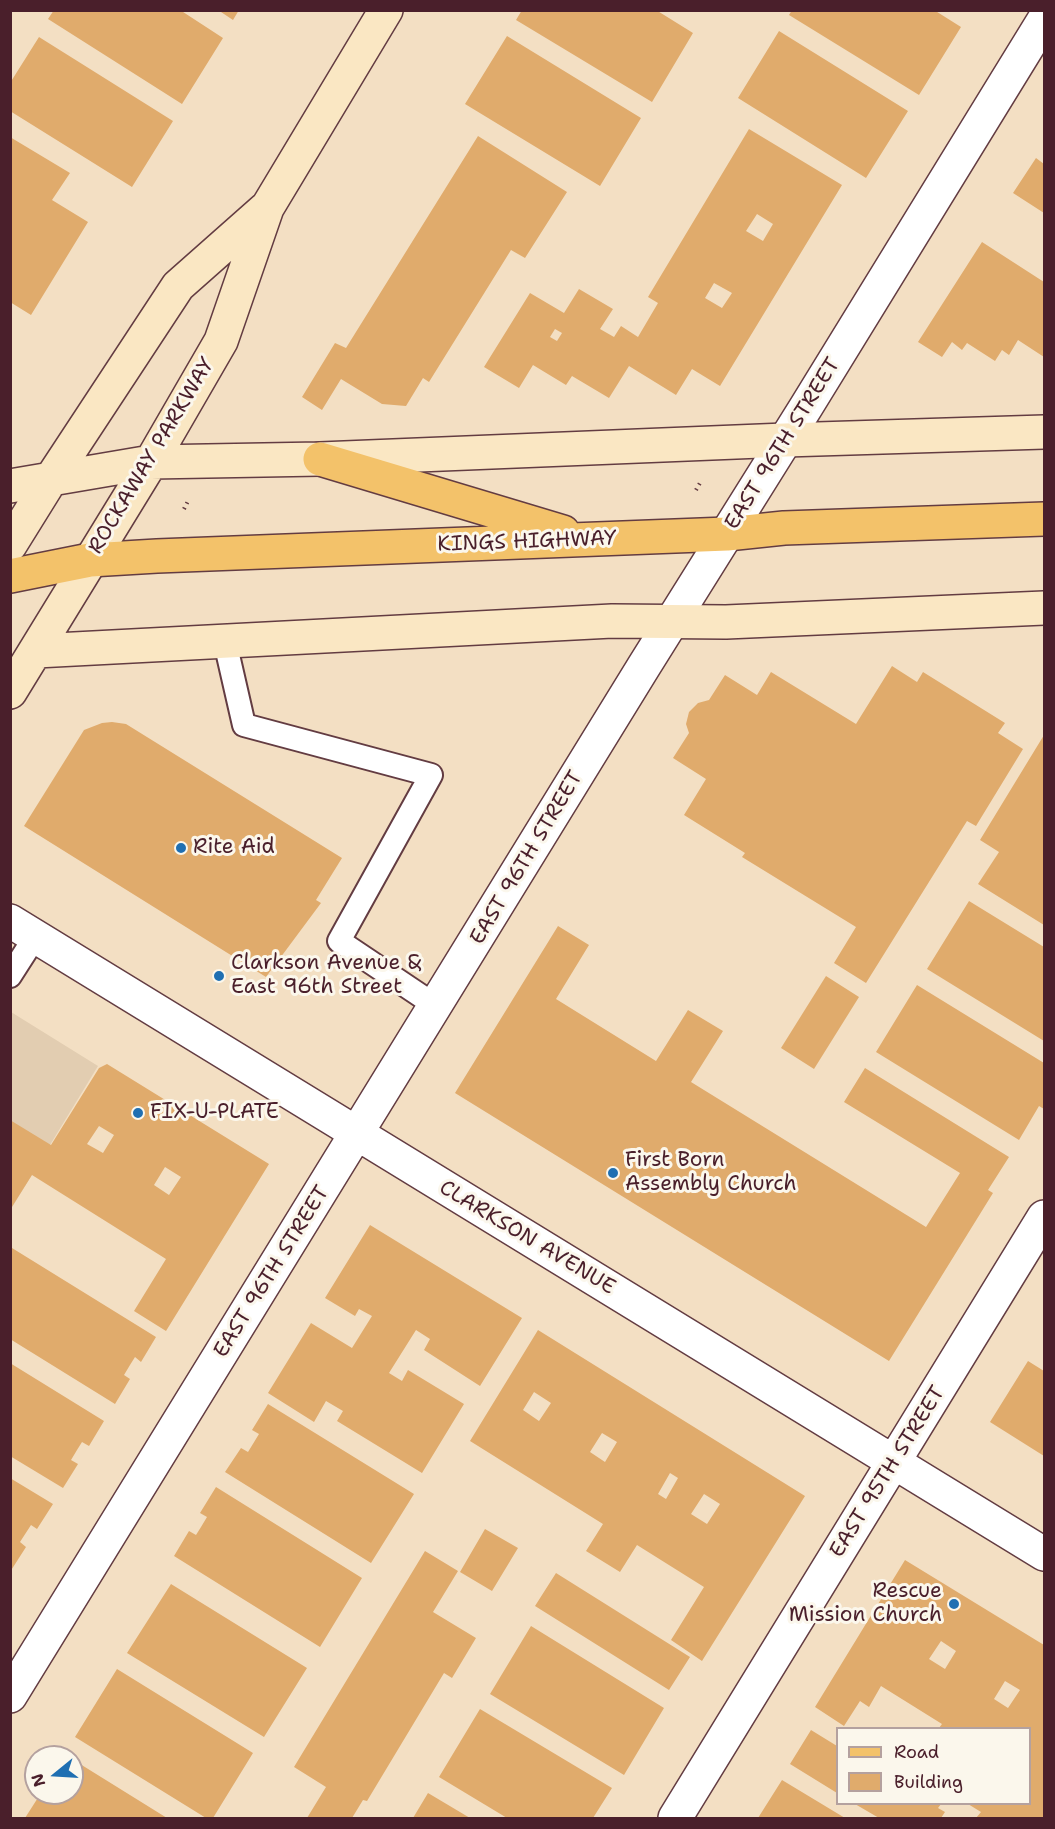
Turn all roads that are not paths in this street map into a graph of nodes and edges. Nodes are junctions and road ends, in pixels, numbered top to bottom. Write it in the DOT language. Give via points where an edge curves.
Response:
graph roads {
  1 [pos="386,10"];
  2 [pos="1044,20"];
  3 [pos="267,208"];
  4 [pos="1044,432"];
  5 [pos="785,440"];
  6 [pos="320,459"];
  7 [pos="152,462"];
  8 [pos="51,479"];
  9 [pos="10,486"];
  10 [pos="1044,519"];
  11 [pos="727,534"];
  12 [pos="588,539"];
  13 [pos="10,545"];
  14 [pos="90,560"];
  15 [pos="10,576"];
  16 [pos="1044,608"];
  17 [pos="673,621"];
  18 [pos="225,642"];
  19 [pos="23,654"];
  20 [pos="10,692"];
  21 [pos="23,929"];
  22 [pos="10,976"];
  23 [pos="436,1006"];
  24 [pos="357,1134"];
  25 [pos="1044,1217"];
  26 [pos="894,1462"];
  27 [pos="1044,1554"];
  28 [pos="10,1696"];
  29 [pos="675,1818"];
  1 -- 3 [label="street, ROCKAWAY PARKWAY"];
  2 -- 5 [label="street, EAST 96TH STREET"];
  3 -- 7 [label="street, ROCKAWAY PARKWAY" via="221,341"];
  3 -- 8 [label="street, ROCKAWAY PARKWAY" via="178,286"];
  4 -- 5 [label="street"];
  5 -- 6 [label="street"];
  5 -- 11 [label="street, EAST 96TH STREET"];
  6 -- 7 [label="street"];
  6 -- 12 [label="main road"];
  7 -- 8 [label="street"];
  7 -- 14 [label="street, ROCKAWAY PARKWAY"];
  8 -- 9 [label="street"];
  8 -- 13 [label="street, ROCKAWAY PARKWAY"];
  10 -- 11 [label="main road, KINGS HIGHWAY" via="784,528"];
  11 -- 12 [label="main road, KINGS HIGHWAY"];
  11 -- 17 [label="street, EAST 96TH STREET"];
  12 -- 14 [label="main road, KINGS HIGHWAY"];
  14 -- 15 [label="main road, KINGS HIGHWAY"];
  14 -- 19 [label="street, ROCKAWAY PARKWAY"];
  16 -- 17 [label="street"];
  17 -- 18 [label="street"];
  17 -- 23 [label="street, EAST 96TH STREET"];
  18 -- 19 [label="street"];
  18 -- 23 [label="lane" via="244,725 431,775 339,941"];
  19 -- 20 [label="street, ROCKAWAY PARKWAY"];
  21 -- 22 [label="lane"];
  21 -- 24 [label="street, CLARKSON AVENUE"];
  23 -- 24 [label="street, EAST 96TH STREET"];
  24 -- 26 [label="street, CLARKSON AVENUE"];
  24 -- 28 [label="street, EAST 96TH STREET"];
  25 -- 26 [label="street, EAST 95TH STREET"];
  26 -- 27 [label="street, CLARKSON AVENUE"];
  26 -- 29 [label="street, EAST 95TH STREET"];
}
